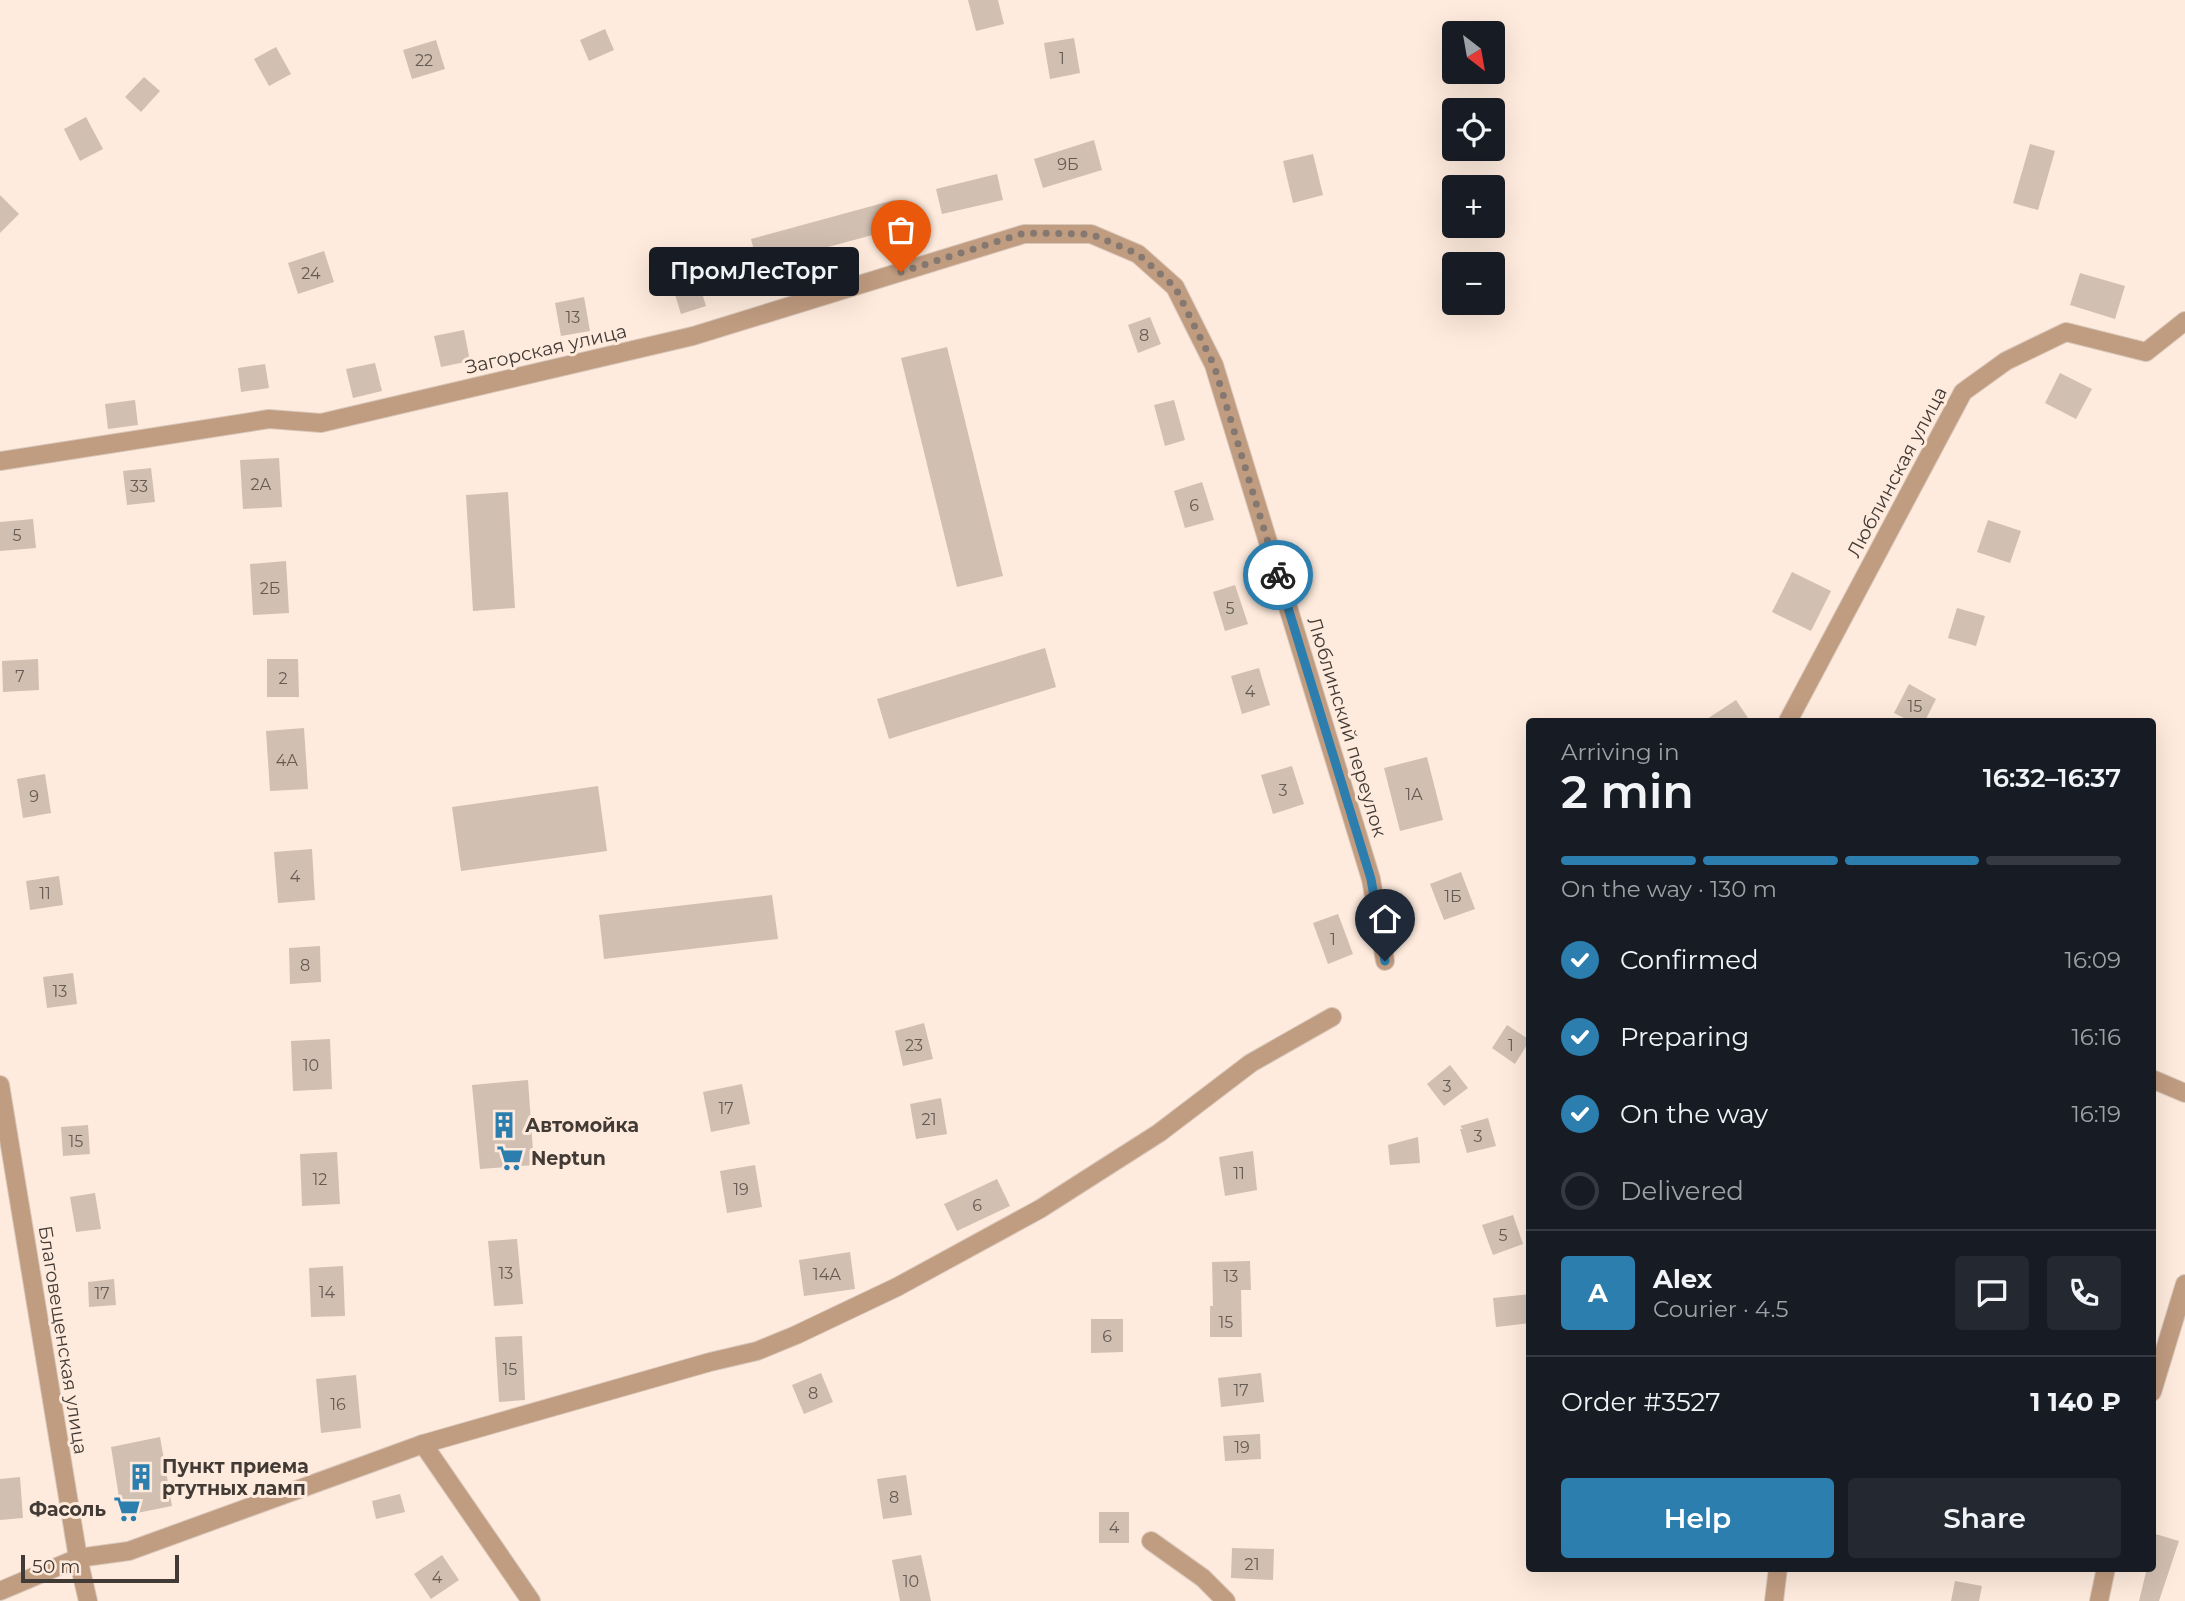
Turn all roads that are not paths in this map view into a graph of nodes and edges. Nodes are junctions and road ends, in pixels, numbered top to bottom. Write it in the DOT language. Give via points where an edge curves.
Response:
graph roads {
  1 [pos="1091,234"];
  2 [pos="2185,321"];
  3 [pos="0,460"];
  4 [pos="1790,718"];
  5 [pos="1385,961"];
  6 [pos="1332,1017"];
  7 [pos="2156,1081"];
  8 [pos="0,1085"];
  9 [pos="2185,1093"];
  10 [pos="2185,1284"];
  11 [pos="2156,1379"];
  12 [pos="423,1444"];
  13 [pos="1151,1541"];
  14 [pos="78,1558"];
  15 [pos="1778,1572"];
  16 [pos="2105,1572"];
  17 [pos="0,1591"];
  18 [pos="89,1601"];
  19 [pos="530,1601"];
  20 [pos="1226,1601"];
  21 [pos="1774,1601"];
  22 [pos="2099,1601"];
  1 -- 3 [label="street, Загорская улица" via="1024,233 693,336 321,423 269,419"];
  1 -- 5 [label="street, Люблинский переулок" via="1138,254 1175,287 1214,365 1371,879"];
  2 -- 4 [label="street, Люблинская улица" via="2146,352 2066,332 2006,361 1963,392"];
  6 -- 12 [label="street" via="1251,1063 1159,1133 1040,1209 897,1287 796,1335 757,1351"];
  7 -- 9 [label="street"];
  8 -- 14 [label="street, Благовещенская улица"];
  10 -- 11 [label="street"];
  12 -- 14 [label="street" via="129,1551"];
  12 -- 19 [label="street"];
  13 -- 20 [label="street" via="1203,1578"];
  14 -- 17 [label="street"];
  14 -- 18 [label="street, Благовещенская улица"];
  15 -- 21 [label="street"];
  16 -- 22 [label="street"];
}
